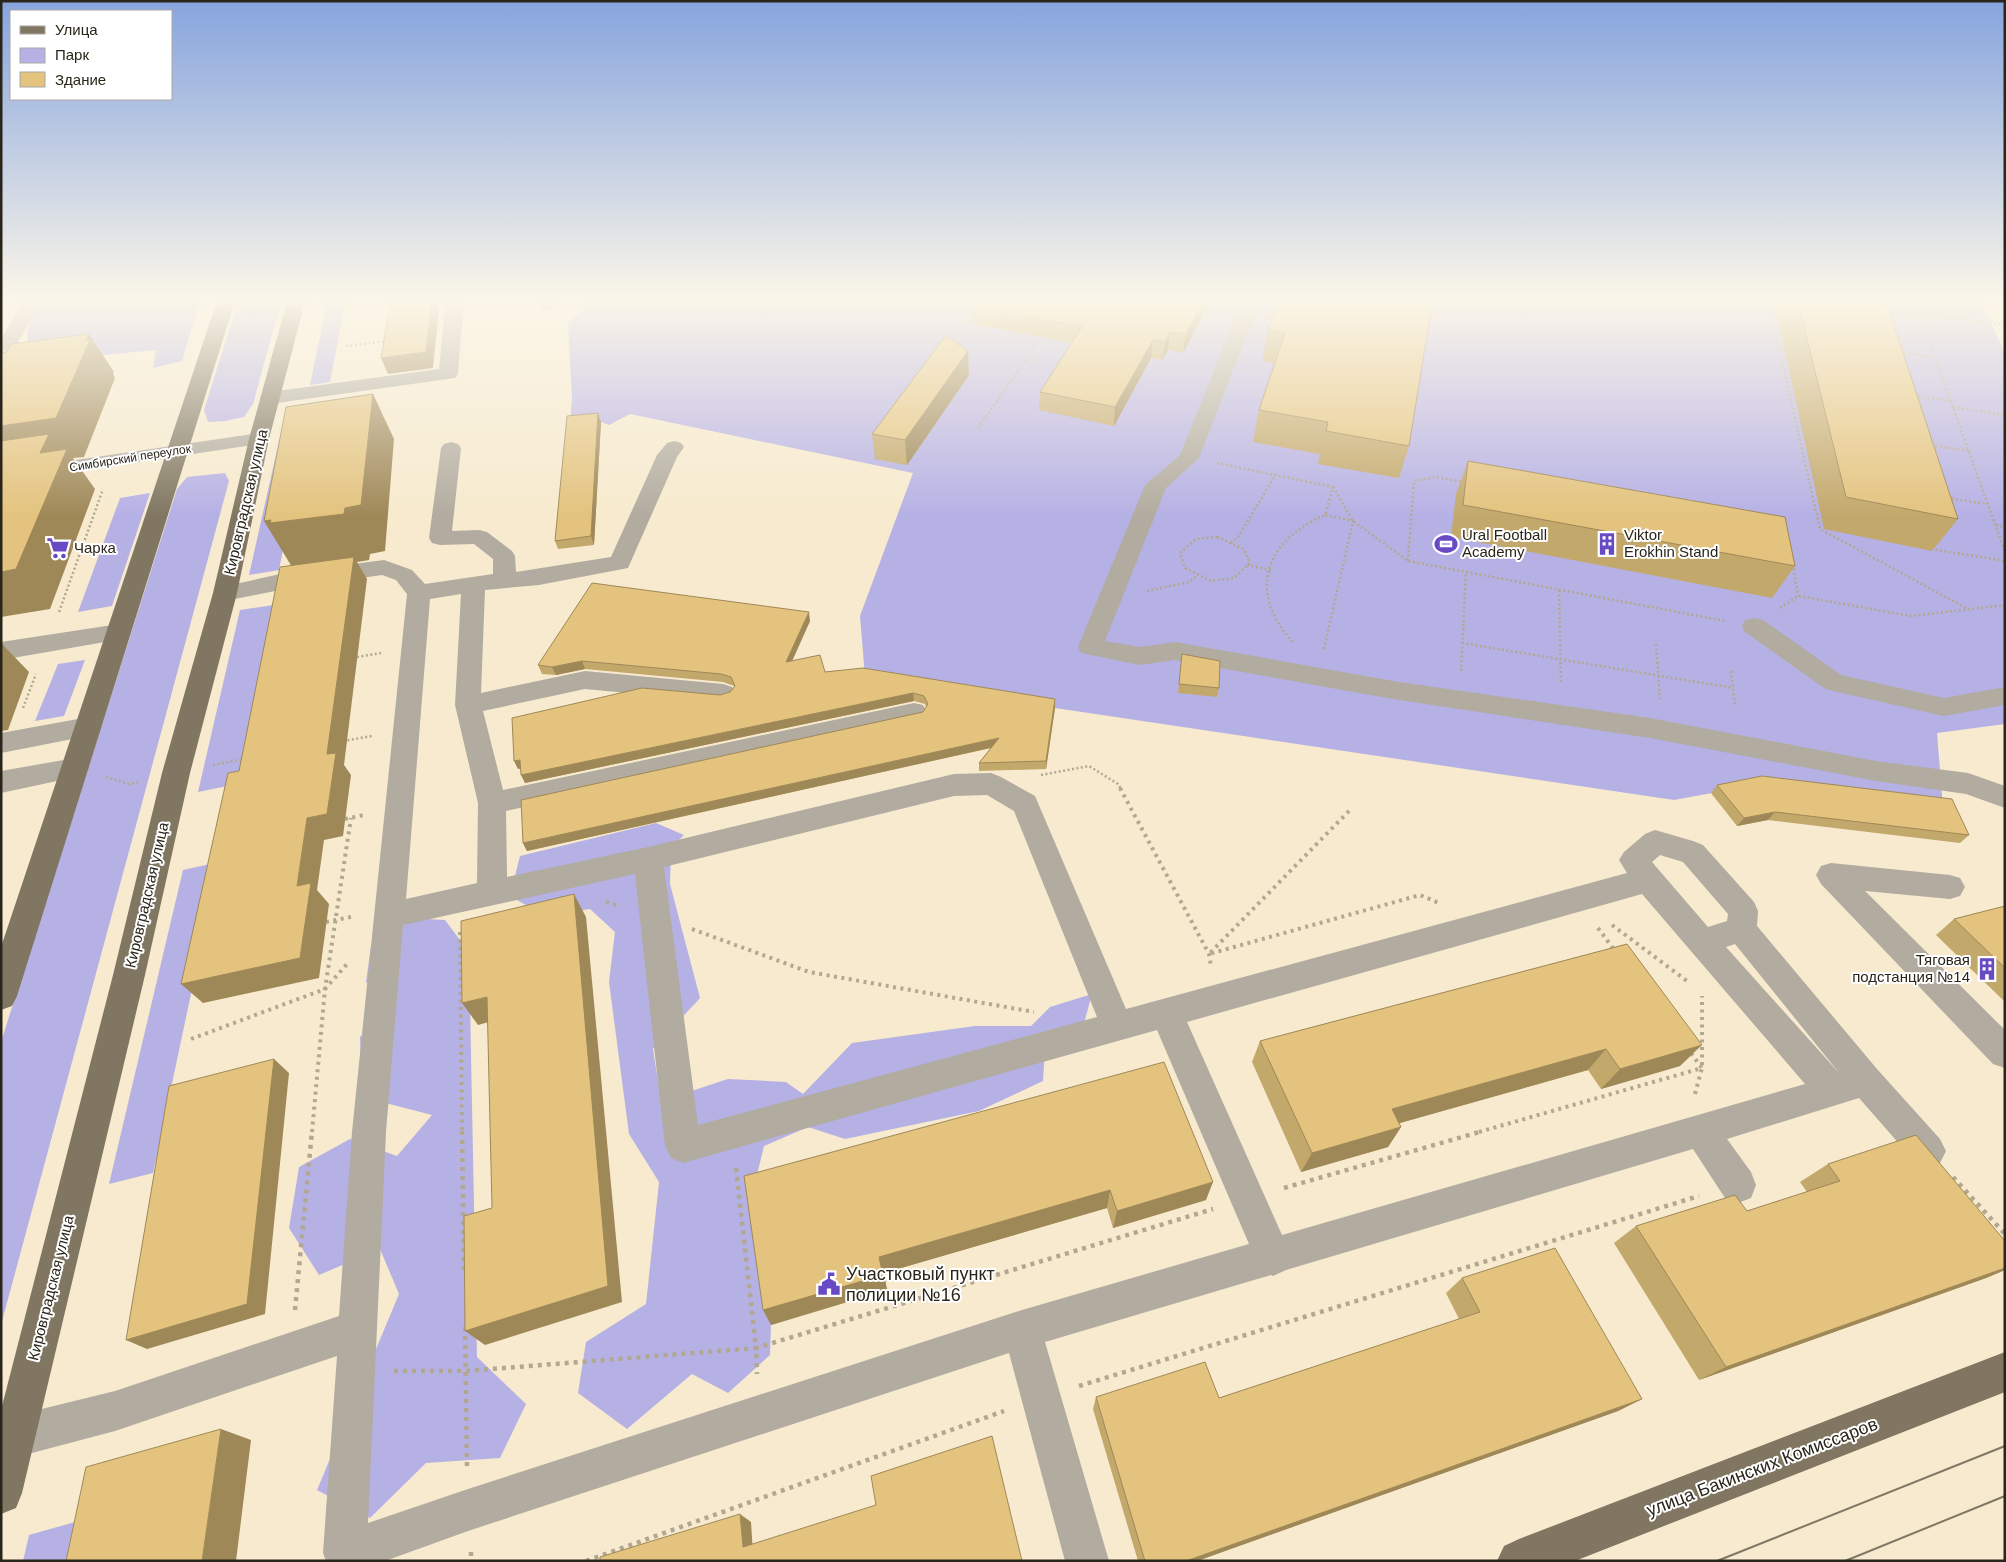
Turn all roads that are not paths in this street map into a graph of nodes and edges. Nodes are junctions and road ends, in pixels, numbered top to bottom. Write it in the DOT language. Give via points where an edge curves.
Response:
graph roads {
  1 [pos="204,371"];
  2 [pos="277,371"];
  3 [pos="448,371"];
  4 [pos="1223,371"];
  5 [pos="270,398"];
  6 [pos="259,439"];
  7 [pos="674,447"];
  8 [pos="451,448"];
  9 [pos="178,451"];
  10 [pos="1,477"];
  11 [pos="505,582"];
  12 [pos="473,584"];
  13 [pos="225,593"];
  14 [pos="419,593"];
  15 [pos="1754,626"];
  16 [pos="119,632"];
  17 [pos="1,651"];
  18 [pos="723,692"];
  19 [pos="2005,696"];
  20 [pos="468,705"];
  21 [pos="914,712"];
  22 [pos="89,727"];
  23 [pos="6,743"];
  24 [pos="75,768"];
  25 [pos="1,782"];
  26 [pos="2005,797"];
  27 [pos="492,803"];
  28 [pos="648,859"];
  29 [pos="1648,880"];
  30 [pos="1950,887"];
  31 [pos="492,892"];
  32 [pos="389,915"];
  33 [pos="1741,929"];
  34 [pos="1703,942"];
  35 [pos="1,996"];
  36 [pos="1166,1012"];
  37 [pos="1116,1026"];
  38 [pos="2005,1053"];
  39 [pos="1865,1080"];
  40 [pos="1832,1092"];
  41 [pos="1693,1134"];
  42 [pos="1928,1151"];
  43 [pos="1738,1185"];
  44 [pos="1274,1257"];
  45 [pos="1022,1328"];
  46 [pos="358,1329"];
  47 [pos="2005,1372"];
  48 [pos="14,1437"];
  49 [pos="1,1492"];
  50 [pos="1087,1561"];
  51 [pos="1519,1561"];
  1 -- 9 [label="main road"];
  2 -- 5 [label="main road, Кировградская улица"];
  3 -- 5 [label="street" via="448,374"];
  4 -- 26 [label="street" via="1189,458 1156,485 1090,646 1140,656 1175,651 1393,690 1650,728 1876,771 1968,784"];
  5 -- 6 [label="main road, Кировградская улица"];
  6 -- 9 [label="street, Симбирский переулок"];
  6 -- 13 [label="main road, Кировградская улица"];
  7 -- 11 [label="street" via="667,455 620,563"];
  8 -- 11 [label="street" via="440,538 480,537 504,556"];
  9 -- 10 [label="street, Симбирский переулок"];
  9 -- 16 [label="main road"];
  11 -- 12 [label="street"];
  12 -- 14 [label="street"];
  12 -- 20 [label="street"];
  13 -- 14 [label="street" via="384,567 404,576"];
  13 -- 48 [label="main road, Кировградская улица" via="176,773"];
  14 -- 32 [label="street"];
  15 -- 19 [label="street" via="1833,682 1944,707"];
  16 -- 17 [label="street"];
  16 -- 22 [label="main road"];
  18 -- 20 [label="street" via="586,680"];
  20 -- 27 [label="street"];
  21 -- 27 [label="street"];
  22 -- 23 [label="street"];
  22 -- 24 [label="main road"];
  24 -- 25 [label="street"];
  24 -- 35 [label="main road"];
  27 -- 31 [label="street"];
  28 -- 31 [label="street"];
  28 -- 37 [label="street" via="954,784 991,784 1025,804"];
  28 -- 37 [label="street" via="683,1146"];
  29 -- 33 [label="street" via="1634,860 1655,842 1693,853 1743,911"];
  29 -- 34 [label="street"];
  29 -- 36 [label="street"];
  30 -- 38 [label="street" via="1831,875"];
  31 -- 32 [label="street"];
  32 -- 46 [label="street" via="369,1132"];
  33 -- 34 [label="street"];
  33 -- 39 [label="street"];
  34 -- 40 [label="street"];
  36 -- 37 [label="street"];
  36 -- 44 [label="street"];
  39 -- 40 [label="street"];
  39 -- 42 [label="street"];
  40 -- 41 [label="street"];
  41 -- 43 [label="street"];
  41 -- 44 [label="street"];
  44 -- 45 [label="street"];
  45 -- 46 [label="street" via="345,1553"];
  45 -- 50 [label="street"];
  46 -- 48 [label="street" via="115,1411"];
  47 -- 51 [label="main road, улица Бакинских Комиссаров"];
  48 -- 49 [label="main road, Кировградская улица"];
}
